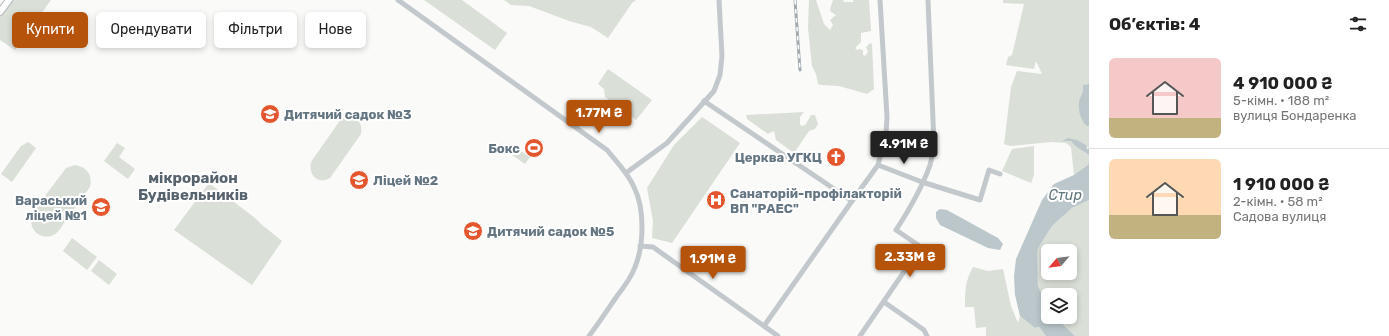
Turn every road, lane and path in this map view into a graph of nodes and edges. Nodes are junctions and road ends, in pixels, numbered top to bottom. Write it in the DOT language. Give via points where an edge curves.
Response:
graph roads {
  1 [pos="8,0"];
  2 [pos="398,0"];
  3 [pos="719,0"];
  4 [pos="880,0"];
  5 [pos="928,0"];
  6 [pos="0,12"];
  7 [pos="704,101"];
  8 [pos="878,165"];
  9 [pos="626,173"];
  10 [pos="1000,174"];
  11 [pos="922,182"];
  12 [pos="852,201"];
  13 [pos="640,246"];
  14 [pos="884,302"];
  15 [pos="764,326"];
  16 [pos="589,336"];
  17 [pos="778,336"];
  18 [pos="860,336"];
  19 [pos="927,336"];
  1 -- 6 [label="main road"];
  2 -- 9 [label="street" via="607,150"];
  3 -- 7 [label="street" via="722,56 720,75 714,91"];
  4 -- 8 [label="street" via="887,117 886,134"];
  5 -- 11 [label="street" via="934,144 930,165"];
  7 -- 9 [label="street" via="667,143"];
  7 -- 12 [label="street"];
  8 -- 11 [label="street"];
  8 -- 12 [label="street"];
  9 -- 13 [label="street" via="635,187 641,210"];
  10 -- 11 [label="street" via="989,170 980,200"];
  11 -- 14 [label="street" via="896,230 921,247"];
  12 -- 15 [label="street"];
  13 -- 15 [label="street" via="653,247"];
  13 -- 16 [label="street" via="635,268 626,284"];
  14 -- 18 [label="street"];
  14 -- 19 [label="street" via="924,330"];
  15 -- 17 [label="street"];
}
